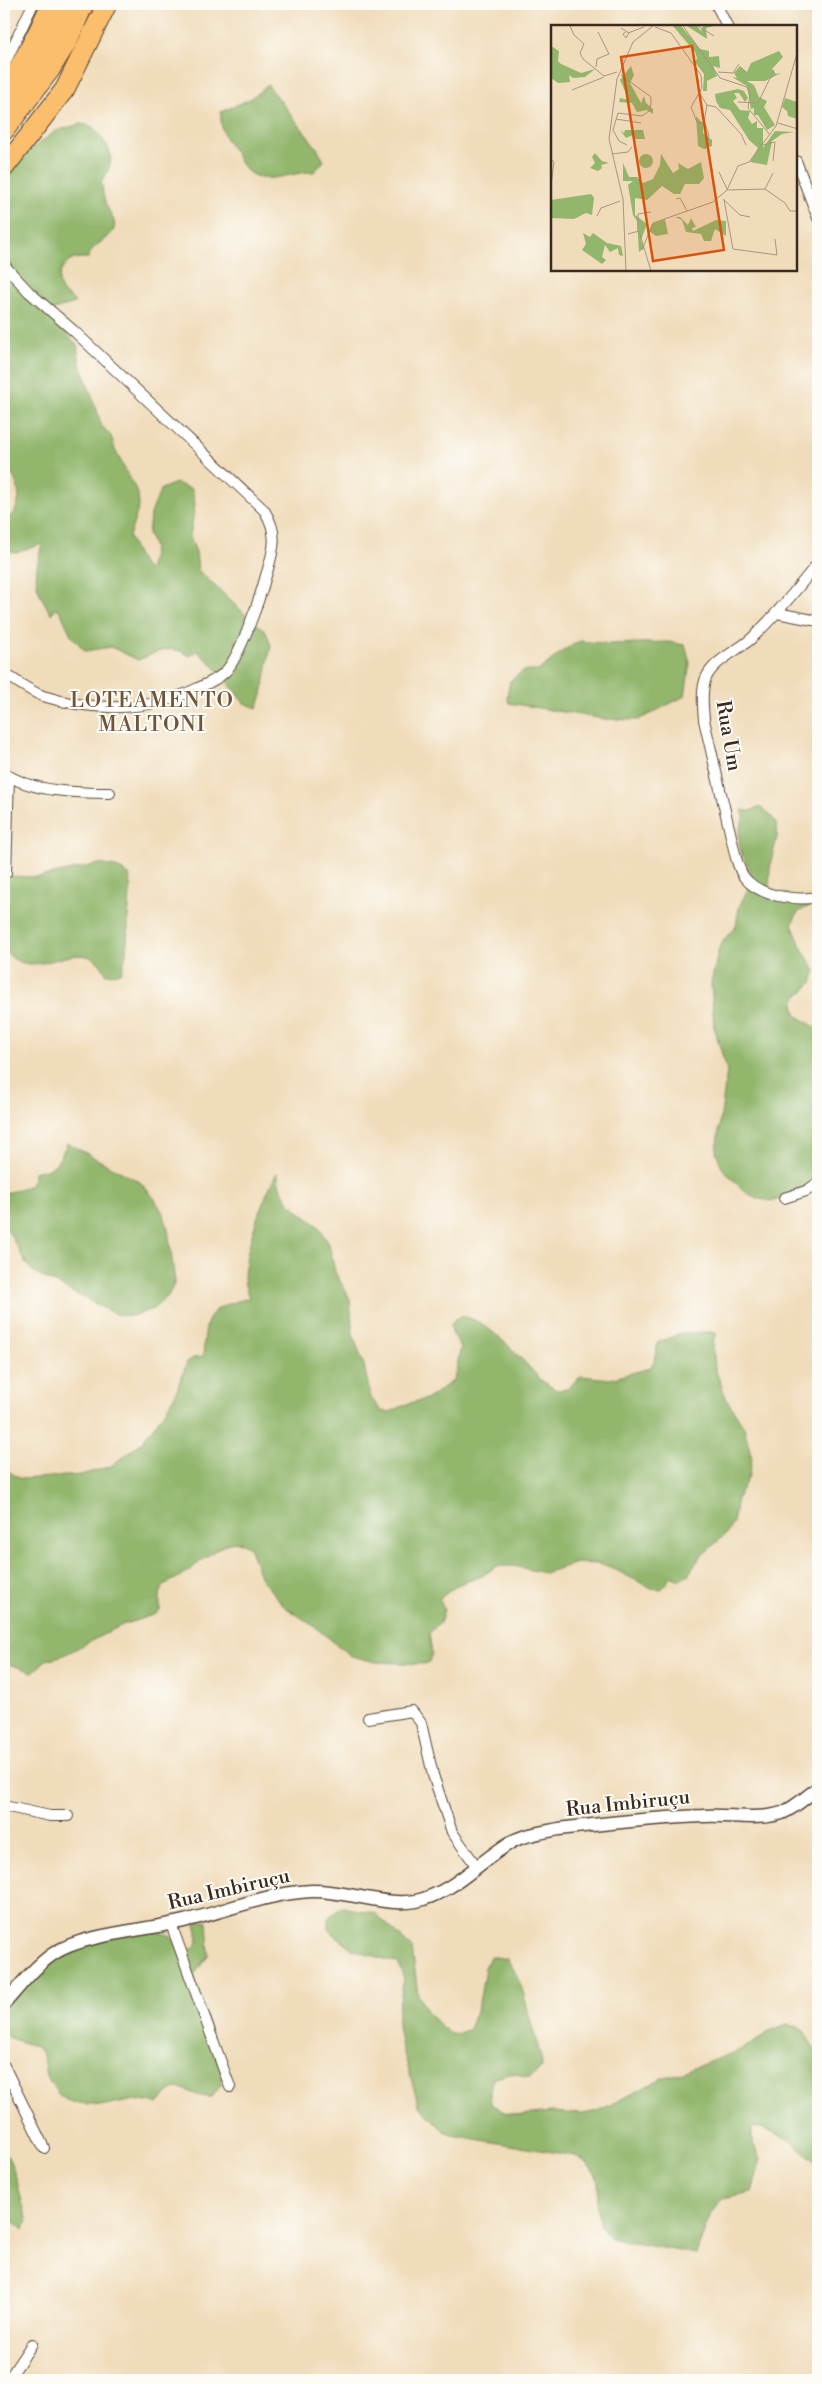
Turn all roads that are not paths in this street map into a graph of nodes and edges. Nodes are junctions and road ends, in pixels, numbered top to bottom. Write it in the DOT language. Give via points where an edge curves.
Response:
graph roads {
  1 [pos="33,4"];
  2 [pos="50,4"];
  3 [pos="67,4"];
  4 [pos="84,4"];
  5 [pos="107,4"];
  6 [pos="716,4"];
  7 [pos="726,25"];
  8 [pos="4,65"];
  9 [pos="4,94"];
  10 [pos="4,110"];
  11 [pos="4,131"];
  12 [pos="797,164"];
  13 [pos="4,168"];
  14 [pos="818,218"];
  15 [pos="4,264"];
  16 [pos="818,564"];
  17 [pos="777,613"];
  18 [pos="818,621"];
  19 [pos="4,673"];
  20 [pos="6,775"];
  21 [pos="110,793"];
  22 [pos="6,873"];
  23 [pos="818,896"];
  24 [pos="818,1183"];
  25 [pos="784,1198"];
  26 [pos="368,1718"];
  27 [pos="818,1788"];
  28 [pos="4,1806"];
  29 [pos="68,1816"];
  30 [pos="477,1867"];
  31 [pos="171,1924"];
  32 [pos="4,2004"];
  33 [pos="4,2066"];
  34 [pos="230,2087"];
  35 [pos="44,2148"];
  36 [pos="32,2344"];
  37 [pos="8,2380"];
  1 -- 8 [label="street"];
  2 -- 9 [label="highway"];
  3 -- 10 [label="highway" via="38,63"];
  4 -- 11 [label="highway" via="50,70"];
  5 -- 13 [label="highway" via="64,89"];
  6 -- 7 [label="street"];
  12 -- 14 [label="street"];
  15 -- 19 [label="street" via="29,292 264,510 275,536 260,596 234,659 225,672 204,685 159,704 132,708 42,696"];
  16 -- 17 [label="street, Rua Um"];
  17 -- 18 [label="street"];
  17 -- 23 [label="street, Rua Um" via="750,639 715,665 706,678 702,701 704,720 743,876 763,890 782,896"];
  20 -- 21 [label="street" via="49,789"];
  20 -- 22 [label="street"];
  24 -- 25 [label="street"];
  26 -- 30 [label="street" via="412,1712 417,1716 452,1832"];
  27 -- 30 [label="street, Rua Imbiruçu" via="785,1812 773,1815 704,1816 532,1834 514,1840"];
  28 -- 29 [label="street" via="50,1816"];
  30 -- 31 [label="street, Rua Imbiruçu" via="432,1897 414,1902 310,1891 255,1900"];
  31 -- 32 [label="street, Rua Imbiruçu" via="67,1946 38,1967"];
  31 -- 34 [label="street"];
  33 -- 35 [label="street"];
  36 -- 37 [label="street"];
}
